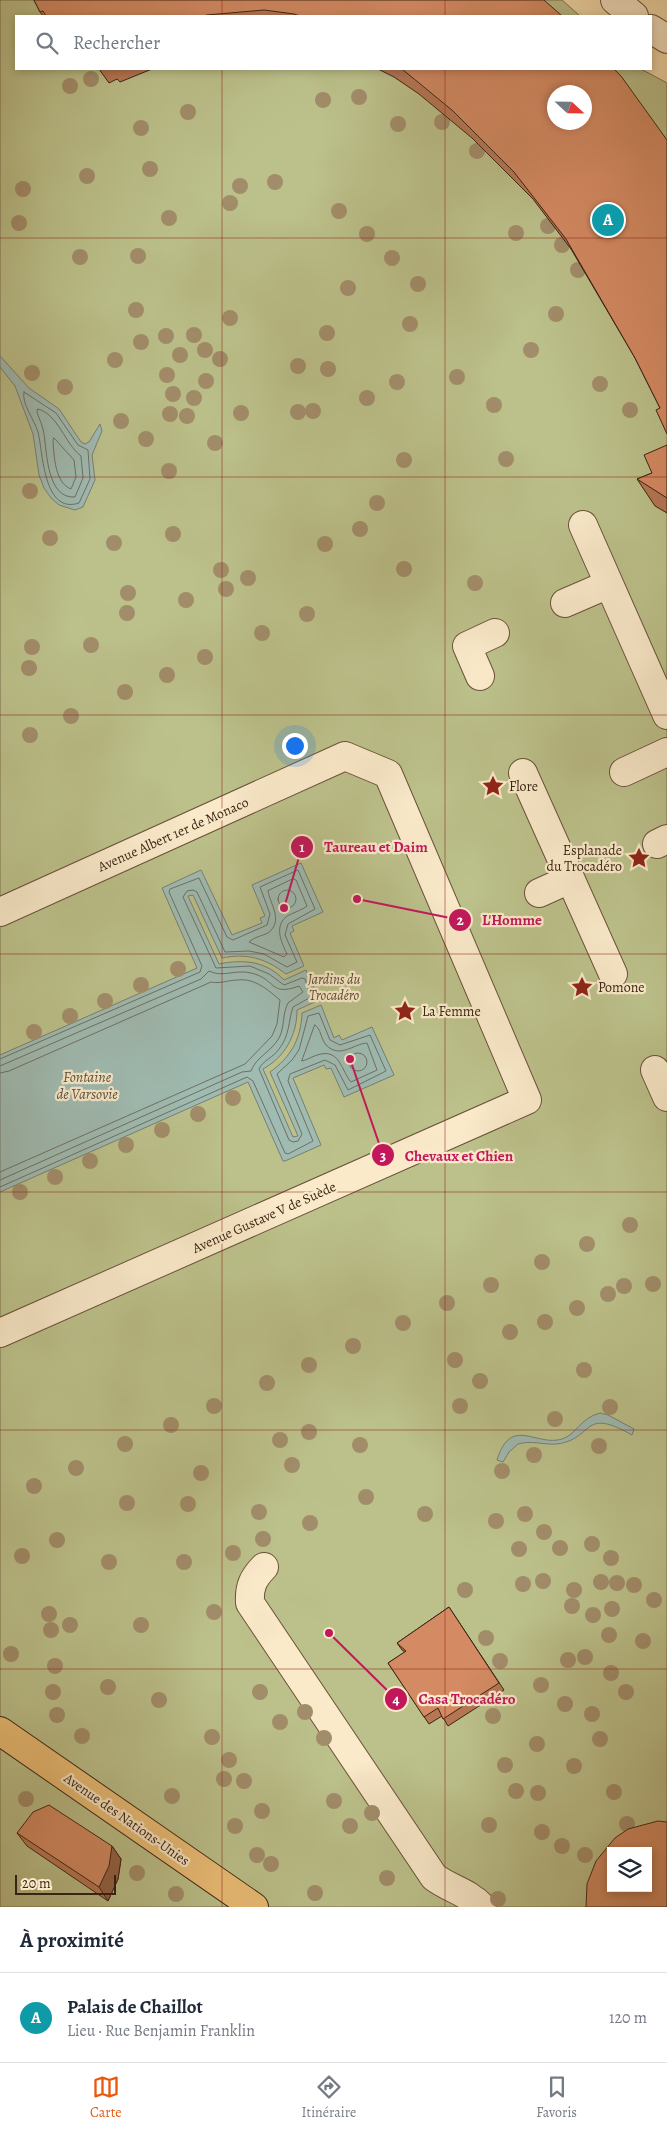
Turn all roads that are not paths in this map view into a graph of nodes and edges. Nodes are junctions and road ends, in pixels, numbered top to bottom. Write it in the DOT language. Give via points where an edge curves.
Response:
graph roads {
  1 [pos="615,0"];
  2 [pos="633,15"];
  3 [pos="652,30"];
  4 [pos="667,39"];
  5 [pos="583,525"];
  6 [pos="609,584"];
  7 [pos="565,603"];
  8 [pos="496,634"];
  9 [pos="480,676"];
  10 [pos="667,714"];
  11 [pos="667,752"];
  12 [pos="523,772"];
  13 [pos="624,772"];
  14 [pos="570,880"];
  15 [pos="539,894"];
  16 [pos="0,912"];
  17 [pos="612,974"];
  18 [pos="655,1070"];
  19 [pos="667,1097"];
  20 [pos="528,1100"];
  21 [pos="0,1333"];
  22 [pos="264,1568"];
  23 [pos="0,1731"];
  24 [pos="254,1907"];
  25 [pos="482,1907"];
  1 -- 2 [label="street"];
  3 -- 4 [label="street"];
  5 -- 6 [label="street"];
  6 -- 7 [label="street"];
  6 -- 10 [label="street"];
  8 -- 9 [label="street" via="467,646"];
  11 -- 13 [label="street"];
  12 -- 14 [label="street"];
  14 -- 15 [label="street"];
  14 -- 17 [label="street"];
  16 -- 20 [label="street, Avenue Albert 1er de Monaco" via="345,756 388,774"];
  18 -- 19 [label="street"];
  20 -- 21 [label="street, Avenue Gustave V de Suède"];
  22 -- 25 [label="street" via="249,1589 250,1603 434,1877 447,1887 473,1897"];
  23 -- 24 [label="main road, Avenue des Nations-Unies"];
}
